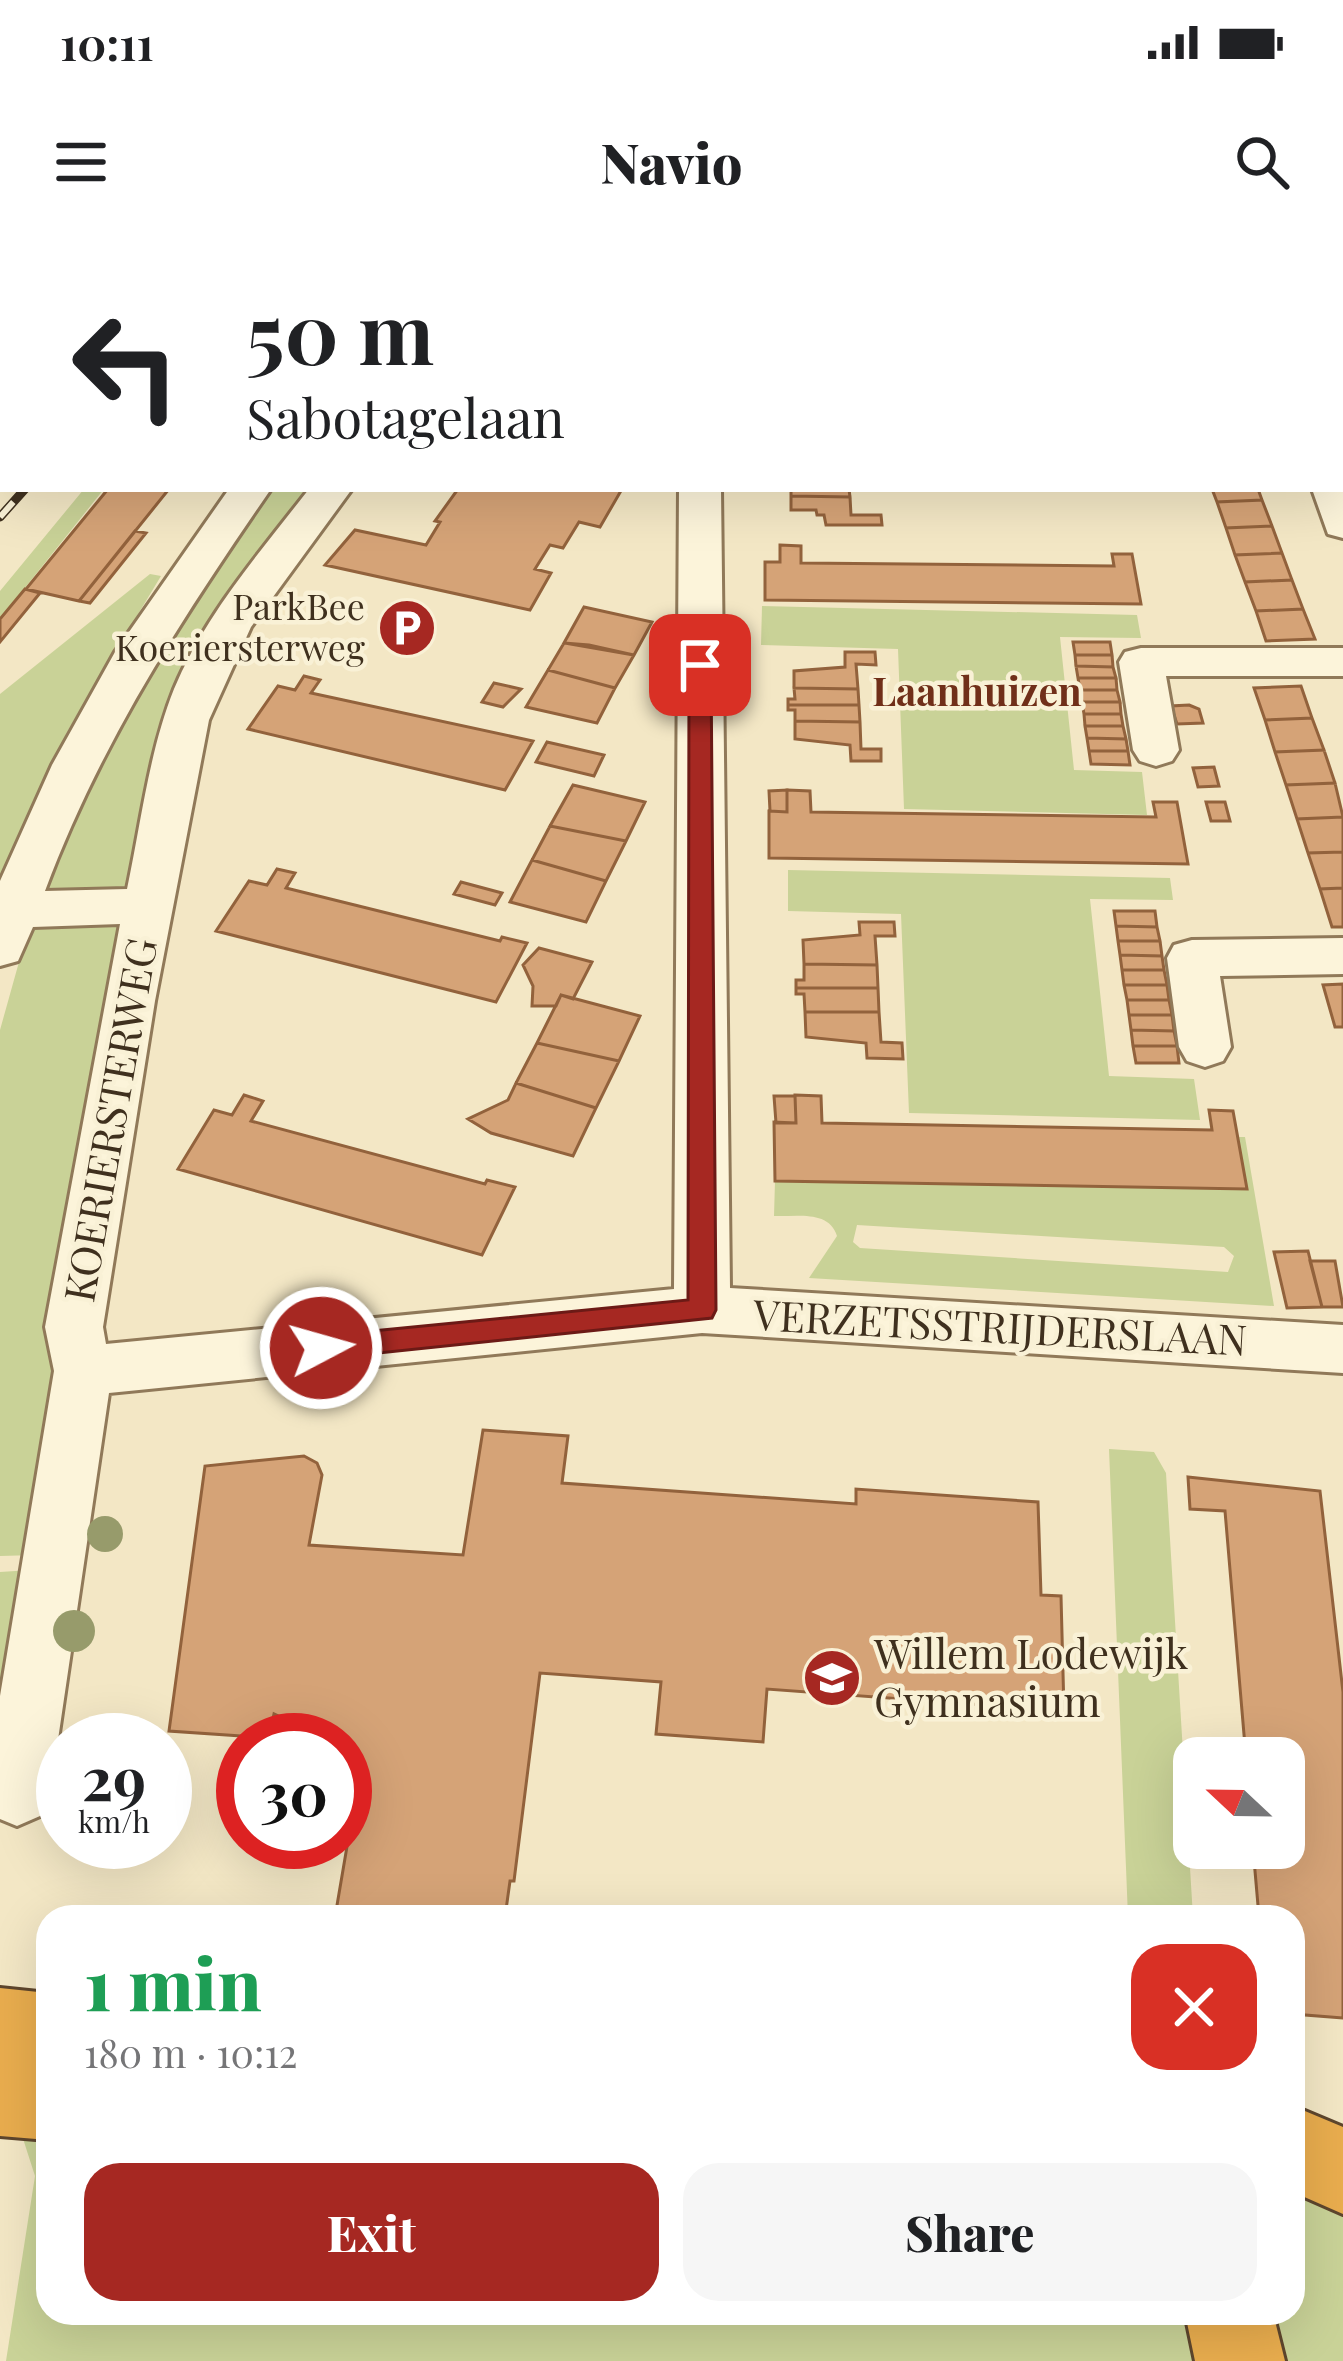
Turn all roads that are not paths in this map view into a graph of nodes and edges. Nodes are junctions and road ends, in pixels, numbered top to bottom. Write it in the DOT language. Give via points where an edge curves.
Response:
graph roads {
  1 [pos="248,492"];
  2 [pos="329,492"];
  3 [pos="700,492"];
  4 [pos="1334,492"];
  5 [pos="1343,525"];
  6 [pos="1343,662"];
  7 [pos="1156,750"];
  8 [pos="149,906"];
  9 [pos="4,923"];
  10 [pos="1343,956"];
  11 [pos="1205,1047"];
  12 [pos="702,1310"];
  13 [pos="1343,1349"];
  14 [pos="83,1371"];
  15 [pos="17,1794"];
  16 [pos="0,2029"];
  17 [pos="36,2033"];
  18 [pos="0,2094"];
  19 [pos="36,2097"];
  20 [pos="1305,2154"];
  21 [pos="1343,2171"];
  22 [pos="1232,2325"];
  23 [pos="1240,2361"];
  1 -- 9 [label="street" via="106,700"];
  2 -- 8 [label="street, KOERIERSTERWEG" via="220,635 199,677"];
  3 -- 12 [label="street"];
  4 -- 5 [label="street"];
  6 -- 7 [label="street" via="1141,662"];
  8 -- 9 [label="street"];
  8 -- 14 [label="street, KOERIERSTERWEG" via="74,1327"];
  10 -- 11 [label="street" via="1192,958"];
  12 -- 13 [label="street, VERZETSSTRIJDERSLAAN"];
  12 -- 14 [label="street, VERZETSSTRIJDERSLAAN"];
  14 -- 15 [label="street, KOERIERSTERWEG"];
  16 -- 17 [label="highway"];
  18 -- 19 [label="highway"];
  20 -- 21 [label="highway"];
  22 -- 23 [label="highway"];
}
